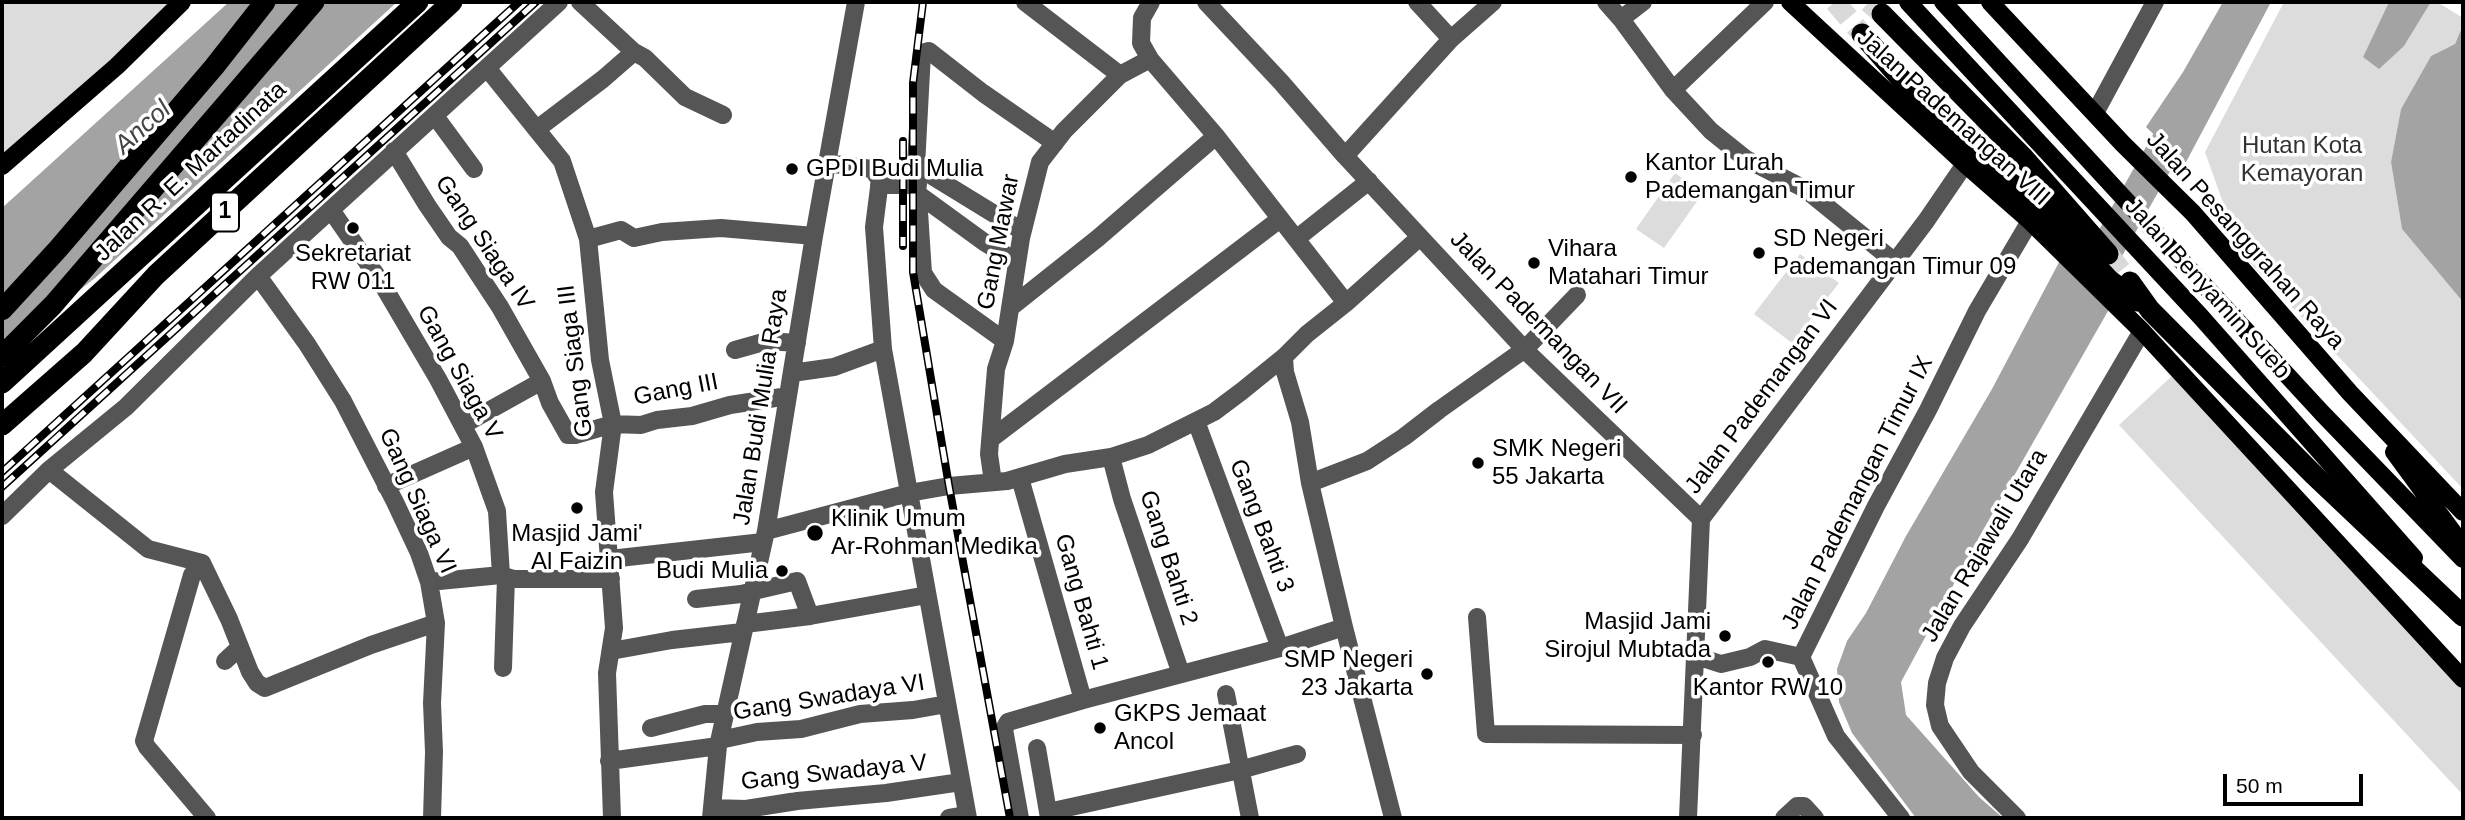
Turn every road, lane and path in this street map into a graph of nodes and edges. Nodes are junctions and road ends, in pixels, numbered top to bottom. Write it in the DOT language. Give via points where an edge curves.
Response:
graph roads {
  1 [pos="182,2"];
  2 [pos="265,2"];
  3 [pos="314,2"];
  4 [pos="418,2"];
  5 [pos="452,2"];
  6 [pos="559,2"];
  7 [pos="580,2"];
  8 [pos="854,2"];
  9 [pos="1025,2"];
  10 [pos="1151,2"];
  11 [pos="1206,2"];
  12 [pos="1417,2"];
  13 [pos="1493,2"];
  14 [pos="1606,2"];
  15 [pos="1643,2"];
  16 [pos="1765,2"];
  17 [pos="1790,2"];
  18 [pos="1908,2"];
  19 [pos="1943,2"];
  20 [pos="1990,2"];
  21 [pos="2155,2"];
  22 [pos="1882,15"];
  23 [pos="1621,19"];
  24 [pos="1862,34"];
  25 [pos="1451,39"];
  26 [pos="634,52"];
  27 [pos="1150,60"];
  28 [pos="487,68"];
  29 [pos="1119,75"];
  30 [pos="1943,78"];
  31 [pos="1673,90"];
  32 [pos="2095,113"];
  33 [pos="723,115"];
  34 [pos="435,116"];
  35 [pos="1971,128"];
  36 [pos="537,129"];
  37 [pos="1216,136"];
  38 [pos="1055,143"];
  39 [pos="394,151"];
  40 [pos="1994,154"];
  41 [pos="1345,156"];
  42 [pos="827,163"];
  43 [pos="1965,164"];
  44 [pos="2,166"];
  45 [pos="916,166"];
  46 [pos="474,169"];
  47 [pos="1369,181"];
  48 [pos="879,185"];
  49 [pos="918,190"];
  50 [pos="2034,200"];
  51 [pos="331,210"];
  52 [pos="1280,219"];
  53 [pos="2030,221"];
  54 [pos="1022,231"];
  55 [pos="814,236"];
  56 [pos="1300,236"];
  57 [pos="1420,237"];
  58 [pos="588,239"];
  59 [pos="2108,254"];
  60 [pos="1017,262"];
  61 [pos="1895,262"];
  62 [pos="258,276"];
  63 [pos="1577,295"];
  64 [pos="1352,298"];
  65 [pos="1010,308"];
  66 [pos="2,310"];
  67 [pos="2142,322"];
  68 [pos="1005,341"];
  69 [pos="797,343"];
  70 [pos="883,349"];
  71 [pos="1525,349"];
  72 [pos="735,350"];
  73 [pos="2,356"];
  74 [pos="1284,363"];
  75 [pos="792,373"];
  76 [pos="542,381"];
  77 [pos="2,383"];
  78 [pos="2350,393"];
  79 [pos="788,396"];
  80 [pos="1196,421"];
  81 [pos="613,424"];
  82 [pos="2,425"];
  83 [pos="463,425"];
  84 [pos="992,438"];
  85 [pos="474,447"];
  86 [pos="1111,457"];
  87 [pos="49,470"];
  88 [pos="1020,478"];
  89 [pos="993,482"];
  90 [pos="1310,483"];
  91 [pos="386,486"];
  92 [pos="909,493"];
  93 [pos="2463,512"];
  94 [pos="2,516"];
  95 [pos="1701,519"];
  96 [pos="765,536"];
  97 [pos="2463,546"];
  98 [pos="610,559"];
  99 [pos="2463,559"];
  100 [pos="202,563"];
  101 [pos="503,576"];
  102 [pos="611,579"];
  103 [pos="429,582"];
  104 [pos="751,592"];
  105 [pos="927,595"];
  106 [pos="696,599"];
  107 [pos="2463,615"];
  108 [pos="810,616"];
  109 [pos="1477,617"];
  110 [pos="436,623"];
  111 [pos="744,628"];
  112 [pos="1339,628"];
  113 [pos="240,647"];
  114 [pos="1280,648"];
  115 [pos="611,651"];
  116 [pos="1696,656"];
  117 [pos="1801,657"];
  118 [pos="225,661"];
  119 [pos="503,668"];
  120 [pos="1181,674"];
  121 [pos="2463,679"];
  122 [pos="1226,694"];
  123 [pos="1083,700"];
  124 [pos="947,704"];
  125 [pos="726,714"];
  126 [pos="651,728"];
  127 [pos="1693,735"];
  128 [pos="719,743"];
  129 [pos="1037,748"];
  130 [pos="1297,754"];
  131 [pos="609,761"];
  132 [pos="1240,770"];
  133 [pos="961,782"];
  134 [pos="712,813"];
  135 [pos="1049,815"];
  136 [pos="961,817"];
  137 [pos="207,818"];
  138 [pos="432,818"];
  139 [pos="612,818"];
  140 [pos="1020,818"];
  141 [pos="1250,818"];
  142 [pos="1394,818"];
  143 [pos="1688,818"];
  144 [pos="1784,818"];
  145 [pos="1815,818"];
  146 [pos="1901,818"];
  147 [pos="2017,818"];
  1 -- 44 [label="main road" via="117,66"];
  2 -- 66 [label="highway"];
  3 -- 73 [label="highway" via="62,294"];
  4 -- 77 [label="highway, Jalan R. E. Martadinata / 1"];
  5 -- 82 [label="highway, 1" via="156,275 84,354"];
  6 -- 28 [label="street"];
  7 -- 26 [label="street"];
  8 -- 42 [label="street, Jalan Budi Mulia Raya"];
  9 -- 29 [label="street"];
  10 -- 27 [label="street" via="1142,18 1141,43"];
  11 -- 41 [label="street, Jalan Pademangan VII"];
  12 -- 25 [label="street"];
  13 -- 25 [label="street"];
  14 -- 23 [label="street"];
  15 -- 23 [label="street"];
  16 -- 31 [label="street"];
  17 -- 43 [label="main road, Jalan Pademangan VIII"];
  18 -- 107 [label="main road, Jalan Benyamin Sueb" via="2201,317"];
  19 -- 99 [label="main road, Jalan Benyamin Sueb"];
  20 -- 32 [label="main road, Jalan Pesanggrahan Raya"];
  21 -- 32 [label="street"];
  22 -- 30 [label="highway"];
  23 -- 31 [label="street"];
  24 -- 50 [label="highway" via="1942,126 1990,170"];
  25 -- 41 [label="street"];
  26 -- 33 [label="street" via="685,97"];
  26 -- 36 [label="street"];
  27 -- 29 [label="street, Gang Mawar"];
  27 -- 37 [label="street"];
  28 -- 34 [label="street"];
  28 -- 36 [label="street, Gang Siaga III"];
  29 -- 38 [label="street, Gang Mawar"];
  30 -- 35 [label="highway"];
  30 -- 59 [label="highway" via="2022,156"];
  31 -- 61 [label="street" via="1711,131 1746,159 1805,189"];
  32 -- 78 [label="main road, Jalan Pesanggrahan Raya" via="2183,203"];
  34 -- 39 [label="street"];
  34 -- 46 [label="street"];
  36 -- 58 [label="street, Gang Siaga III" via="562,161"];
  37 -- 52 [label="street"];
  37 -- 65 [label="street"];
  38 -- 45 [label="street" via="929,51 922,53"];
  38 -- 54 [label="street, Gang Mawar" via="1040,162"];
  39 -- 51 [label="street"];
  39 -- 76 [label="street, Gang Siaga IV" via="426,205 500,307"];
  40 -- 50 [label="highway" via="2024,182"];
  41 -- 47 [label="street, Jalan Pademangan VII"];
  42 -- 48 [label="street" via="872,169"];
  42 -- 55 [label="street, Jalan Budi Mulia Raya"];
  43 -- 53 [label="main road, Jalan Pademangan VIII"];
  43 -- 61 [label="street, Jalan Pademangan VI"];
  45 -- 49 [label="street"];
  45 -- 54 [label="street"];
  47 -- 56 [label="street"];
  47 -- 57 [label="street, Jalan Pademangan VII"];
  48 -- 49 [label="street"];
  48 -- 70 [label="street" via="874,227"];
  49 -- 60 [label="street"];
  49 -- 68 [label="street" via="923,273 928,284"];
  50 -- 67 [label="highway" via="2109,280 2127,287"];
  51 -- 62 [label="street"];
  51 -- 83 [label="street, Gang Siaga V" via="381,282"];
  52 -- 56 [label="street"];
  52 -- 84 [label="street"];
  53 -- 67 [label="main road, Jalan Pademangan VIII"];
  53 -- 117 [label="street, Jalan Pademangan Timur IX" via="1977,311"];
  54 -- 60 [label="street, Gang Mawar"];
  55 -- 58 [label="street" via="721,228 634,238 621,230"];
  55 -- 69 [label="street, Jalan Budi Mulia Raya"];
  56 -- 64 [label="street"];
  57 -- 64 [label="street"];
  57 -- 71 [label="street, Jalan Pademangan VII"];
  58 -- 81 [label="street, Gang Siaga III" via="600,360"];
  60 -- 65 [label="street, Gang Mawar"];
  61 -- 95 [label="street, Jalan Pademangan VI"];
  62 -- 87 [label="street" via="126,407"];
  62 -- 91 [label="street, Gang Siaga VI" via="343,401"];
  63 -- 71 [label="street"];
  64 -- 74 [label="street" via="1307,334"];
  65 -- 68 [label="street, Gang Mawar"];
  67 -- 107 [label="highway"];
  67 -- 121 [label="main road"];
  67 -- 147 [label="street, Jalan Rajawali Utara" via="2020,539 1962,626 1937,683 1935,705 1940,726 1971,772"];
  68 -- 84 [label="street, Gang Mawar" via="996,369"];
  69 -- 72 [label="street" via="767,341"];
  69 -- 75 [label="street, Jalan Budi Mulia Raya"];
  70 -- 75 [label="street" via="834,367"];
  70 -- 92 [label="street"];
  71 -- 90 [label="street" via="1376,455"];
  71 -- 95 [label="street, Jalan Pademangan VII"];
  74 -- 80 [label="street"];
  74 -- 90 [label="street"];
  75 -- 79 [label="street, Jalan Budi Mulia Raya"];
  76 -- 81 [label="street, Gang Siaga IV" via="568,435"];
  76 -- 83 [label="street"];
  78 -- 93 [label="main road, Jalan Pesanggrahan Raya"];
  78 -- 97 [label="main road"];
  79 -- 81 [label="street, Gang III" via="641,425"];
  79 -- 96 [label="street, Jalan Budi Mulia Raya"];
  80 -- 86 [label="street"];
  80 -- 114 [label="street, Gang Bahti 3"];
  81 -- 98 [label="street, Gang Siaga III" via="604,492"];
  83 -- 85 [label="street, Gang Siaga V"];
  84 -- 89 [label="street, Gang Mawar"];
  85 -- 91 [label="street"];
  85 -- 101 [label="street, Gang Siaga V" via="497,510"];
  86 -- 88 [label="street" via="1065,464"];
  86 -- 120 [label="street, Gang Bahti 2"];
  87 -- 94 [label="street"];
  87 -- 100 [label="street" via="148,550"];
  88 -- 89 [label="street"];
  88 -- 123 [label="street, Gang Bahti 1"];
  89 -- 92 [label="street"];
  90 -- 112 [label="street"];
  91 -- 103 [label="street, Gang Siaga VI"];
  92 -- 96 [label="street"];
  92 -- 105 [label="street"];
  95 -- 116 [label="street, Jalan Pademangan VI"];
  96 -- 98 [label="street"];
  96 -- 104 [label="street, Jalan Budi Mulia Raya"];
  98 -- 102 [label="street, Gang Siaga III"];
  100 -- 113 [label="street"];
  100 -- 137 [label="street" via="192,575 144,741"];
  101 -- 102 [label="street"];
  101 -- 103 [label="street"];
  101 -- 119 [label="street, Gang Siaga V"];
  102 -- 115 [label="street, Gang Siaga III"];
  103 -- 110 [label="street, Gang Siaga VI"];
  104 -- 106 [label="street"];
  104 -- 108 [label="street" via="797,581"];
  104 -- 111 [label="street, Jalan Budi Mulia Raya"];
  105 -- 108 [label="street"];
  105 -- 124 [label="street"];
  108 -- 111 [label="street"];
  109 -- 127 [label="street" via="1486,734"];
  110 -- 113 [label="street" via="265,688 253,678"];
  110 -- 138 [label="street, Gang Siaga VI"];
  111 -- 115 [label="street"];
  111 -- 125 [label="street, Jalan Budi Mulia Raya"];
  112 -- 114 [label="street"];
  112 -- 142 [label="street"];
  113 -- 118 [label="street"];
  114 -- 120 [label="street"];
  115 -- 131 [label="street, Gang Siaga III" via="607,673"];
  116 -- 117 [label="street" via="1721,664 1765,649"];
  116 -- 127 [label="street, Jalan Pademangan VI"];
  117 -- 146 [label="street, Jalan Pademangan Timur IX" via="1836,736"];
  120 -- 123 [label="street"];
  122 -- 132 [label="street"];
  123 -- 140 [label="street" via="1014,719 1004,729"];
  124 -- 128 [label="street, Gang Swadaya VI" via="860,713"];
  124 -- 133 [label="street"];
  125 -- 126 [label="street" via="705,714"];
  125 -- 128 [label="street, Jalan Budi Mulia Raya"];
  127 -- 143 [label="street, Jalan Pademangan VI"];
  128 -- 131 [label="street, Gang Swadaya VI"];
  128 -- 134 [label="street, Jalan Budi Mulia Raya"];
  129 -- 135 [label="street"];
  130 -- 132 [label="street"];
  131 -- 139 [label="street, Gang Siaga III"];
  132 -- 135 [label="street"];
  132 -- 141 [label="street"];
  133 -- 134 [label="street, Gang Swadaya V"];
  133 -- 136 [label="street"];
  144 -- 145 [label="street" via="1797,806 1804,806"];
}
